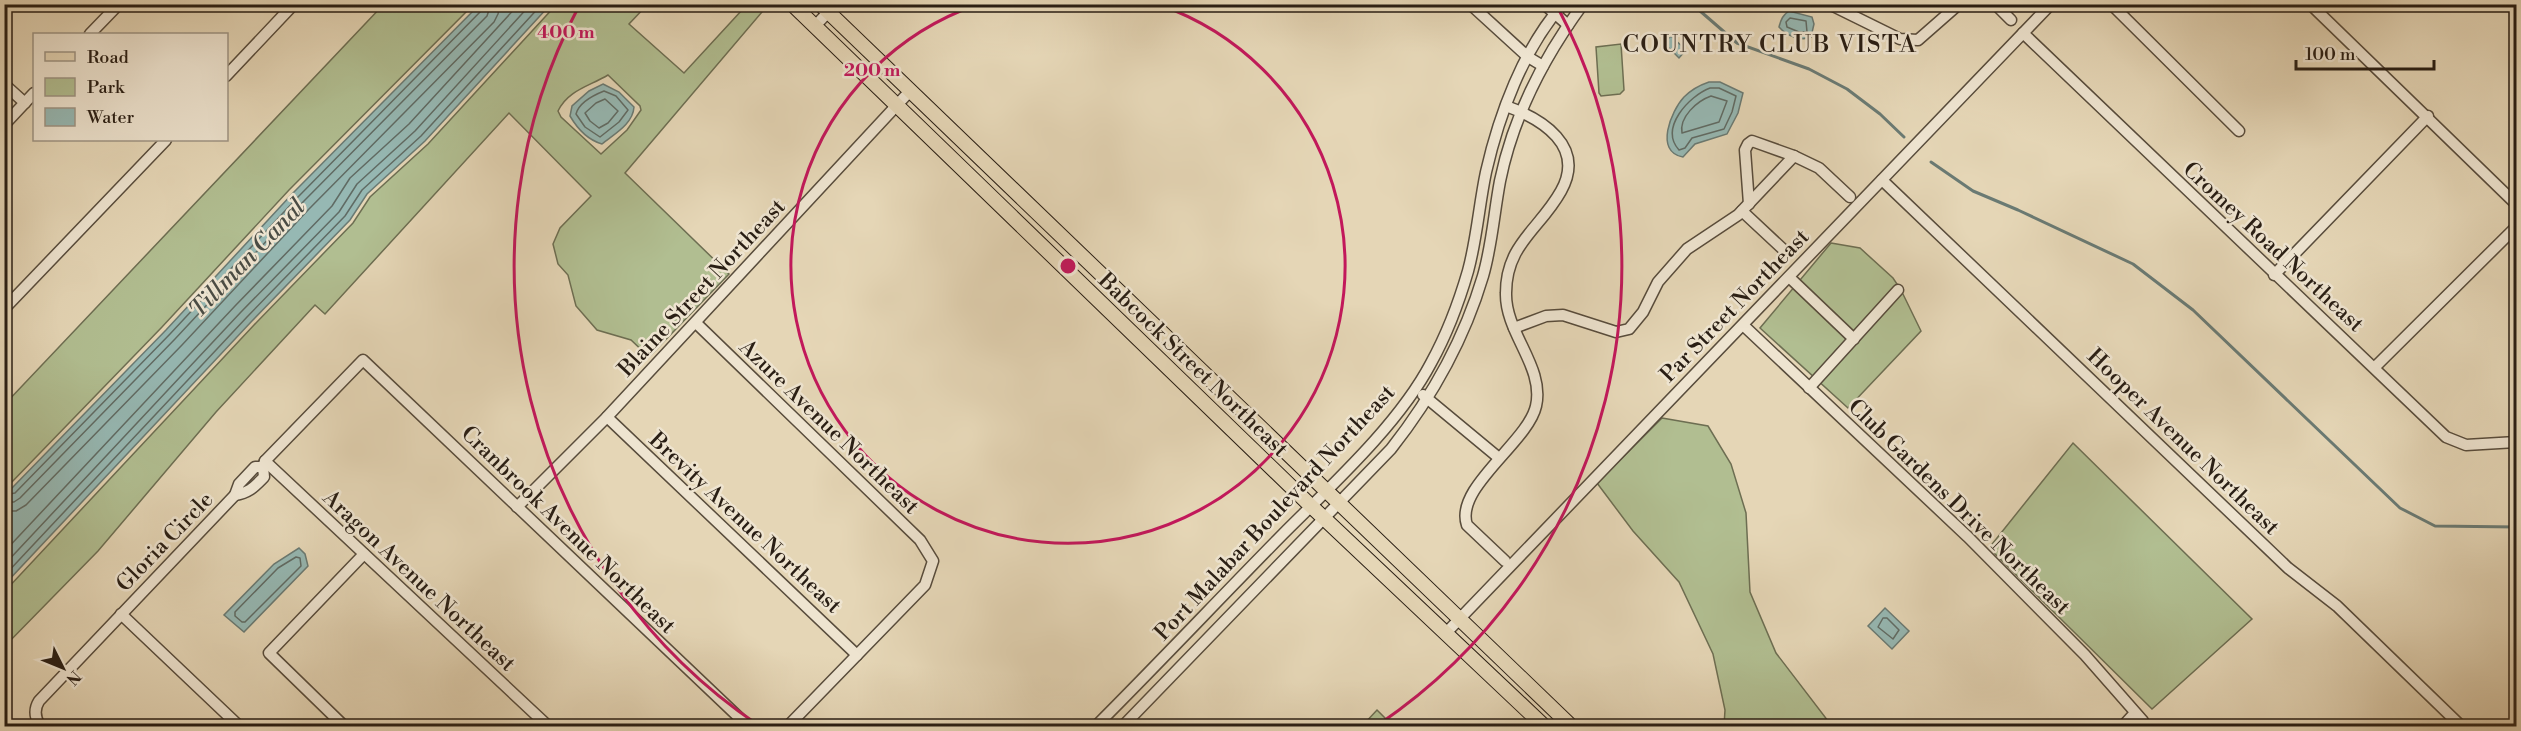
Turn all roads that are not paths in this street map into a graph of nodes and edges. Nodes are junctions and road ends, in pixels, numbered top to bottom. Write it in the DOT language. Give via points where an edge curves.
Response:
graph roads {
  1 [pos="119,4"];
  2 [pos="294,4"];
  3 [pos="792,4"];
  4 [pos="1470,4"];
  5 [pos="1544,4"];
  6 [pos="1563,4"];
  7 [pos="1583,4"];
  8 [pos="1829,4"];
  9 [pos="1959,4"];
  10 [pos="1995,4"];
  11 [pos="2051,4"];
  12 [pos="2111,4"];
  13 [pos="2310,4"];
  14 [pos="828,7"];
  15 [pos="1554,14"];
  16 [pos="2011,20"];
  17 [pos="1568,25"];
  18 [pos="814,27"];
  19 [pos="91,33"];
  20 [pos="2023,33"];
  21 [pos="1528,57"];
  22 [pos="1543,66"];
  23 [pos="228,74"];
  24 [pos="4,84"];
  25 [pos="910,91"];
  26 [pos="33,94"];
  27 [pos="25,103"];
  28 [pos="897,105"];
  29 [pos="1506,106"];
  30 [pos="1521,111"];
  31 [pos="2428,116"];
  32 [pos="4,125"];
  33 [pos="2239,131"];
  34 [pos="165,141"];
  35 [pos="1794,156"];
  36 [pos="1882,180"];
  37 [pos="1850,197"];
  38 [pos="2517,204"];
  39 [pos="1746,207"];
  40 [pos="2517,227"];
  41 [pos="1787,253"];
  42 [pos="2274,275"];
  43 [pos="1789,277"];
  44 [pos="1898,290"];
  45 [pos="4,309"];
  46 [pos="696,323"];
  47 [pos="1743,325"];
  48 [pos="1514,328"];
  49 [pos="1854,339"];
  50 [pos="2375,368"];
  51 [pos="1809,388"];
  52 [pos="1416,389"];
  53 [pos="1428,399"];
  54 [pos="607,417"];
  55 [pos="2517,442"];
  56 [pos="1499,458"];
  57 [pos="264,464"];
  58 [pos="1325,490"];
  59 [pos="1339,504"];
  60 [pos="1311,506"];
  61 [pos="517,507"];
  62 [pos="1324,519"];
  63 [pos="364,554"];
  64 [pos="1505,561"];
  65 [pos="121,614"];
  66 [pos="1460,620"];
  67 [pos="1446,633"];
  68 [pos="857,655"];
  69 [pos="40,726"];
  70 [pos="238,726"];
  71 [pos="344,726"];
  72 [pos="548,726"];
  73 [pos="748,726"];
  74 [pos="788,726"];
  75 [pos="1096,726"];
  76 [pos="1123,726"];
  77 [pos="1544,726"];
  78 [pos="1571,726"];
  79 [pos="2123,726"];
  80 [pos="2462,726"];
  1 -- 19 [label="street"];
  2 -- 23 [label="street"];
  3 -- 18 [label="main road, Babcock Street Northeast"];
  4 -- 21 [label="street"];
  5 -- 15 [label="street"];
  6 -- 15 [label="street, Port Malabar Boulevard Northeast"];
  7 -- 17 [label="street, Port Malabar Boulevard Northeast"];
  8 -- 9 [label="street" via="1900,39 1918,40"];
  10 -- 16 [label="street"];
  11 -- 20 [label="street, Par Street Northeast"];
  12 -- 33 [label="street"];
  13 -- 31 [label="street"];
  14 -- 18 [label="street"];
  14 -- 25 [label="main road, Babcock Street Northeast"];
  15 -- 17 [label="street"];
  15 -- 21 [label="street, Port Malabar Boulevard Northeast"];
  17 -- 22 [label="street, Port Malabar Boulevard Northeast"];
  18 -- 28 [label="main road, Babcock Street Northeast"];
  20 -- 36 [label="street, Par Street Northeast"];
  20 -- 42 [label="street, Cromey Road Northeast"];
  21 -- 22 [label="street"];
  21 -- 29 [label="street, Port Malabar Boulevard Northeast"];
  22 -- 30 [label="street, Port Malabar Boulevard Northeast"];
  24 -- 27 [label="street"];
  25 -- 28 [label="street, Blaine Street Northeast"];
  25 -- 58 [label="main road, Babcock Street Northeast"];
  26 -- 27 [label="street"];
  27 -- 32 [label="street"];
  28 -- 46 [label="street, Blaine Street Northeast"];
  28 -- 60 [label="main road, Babcock Street Northeast"];
  29 -- 30 [label="street"];
  29 -- 52 [label="street, Port Malabar Boulevard Northeast" via="1486,174 1468,270 1448,328"];
  30 -- 48 [label="street" via="1551,129 1561,141 1567,165 1560,192 1522,241 1510,264 1506,295"];
  30 -- 53 [label="street, Port Malabar Boulevard Northeast" via="1500,180 1483,276 1462,334"];
  31 -- 38 [label="street"];
  31 -- 42 [label="street"];
  34 -- 45 [label="street"];
  35 -- 37 [label="street" via="1819,168"];
  35 -- 39 [label="street"];
  35 -- 39 [label="street" via="1761,142 1748,144"];
  36 -- 43 [label="street, Par Street Northeast"];
  36 -- 80 [label="street, Hooper Avenue Northeast" via="2288,568 2337,606"];
  39 -- 41 [label="street"];
  39 -- 48 [label="street" via="1687,249 1658,282 1636,323 1625,332 1563,315 1546,316"];
  40 -- 50 [label="street"];
  42 -- 50 [label="street, Cromey Road Northeast"];
  43 -- 47 [label="street, Par Street Northeast"];
  43 -- 49 [label="street"];
  44 -- 49 [label="street"];
  46 -- 54 [label="street, Blaine Street Northeast"];
  46 -- 68 [label="street, Azure Avenue Northeast" via="920,540 933,561 926,585"];
  47 -- 51 [label="street, Club Gardens Drive Northeast"];
  47 -- 66 [label="street, Par Street Northeast"];
  48 -- 56 [label="street" via="1536,382 1536,406 1522,432"];
  49 -- 51 [label="street"];
  50 -- 55 [label="street, Cromey Road Northeast" via="2446,437 2466,445"];
  51 -- 79 [label="street, Club Gardens Drive Northeast" via="1968,537 2085,655 2139,717"];
  52 -- 53 [label="street"];
  52 -- 58 [label="street, Port Malabar Boulevard Northeast"];
  53 -- 56 [label="street"];
  53 -- 59 [label="street, Port Malabar Boulevard Northeast" via="1391,449"];
  54 -- 61 [label="street, Blaine Street Northeast"];
  54 -- 68 [label="street, Brevity Avenue Northeast"];
  56 -- 64 [label="street" via="1468,501 1464,517 1467,525"];
  57 -- 61 [label="street, Cranbrook Avenue Northeast" via="363,360"];
  57 -- 63 [label="street, Aragon Avenue Northeast"];
  57 -- 65 [label="street, Gloria Circle" via="264,477 247,494 235,495"];
  58 -- 59 [label="main road, Babcock Street Northeast"];
  58 -- 60 [label="street, Port Malabar Boulevard Northeast"];
  59 -- 62 [label="street, Port Malabar Boulevard Northeast"];
  59 -- 66 [label="main road, Babcock Street Northeast"];
  60 -- 62 [label="main road, Babcock Street Northeast"];
  60 -- 75 [label="street, Port Malabar Boulevard Northeast"];
  61 -- 73 [label="street, Cranbrook Avenue Northeast"];
  62 -- 67 [label="main road, Babcock Street Northeast"];
  62 -- 76 [label="street, Port Malabar Boulevard Northeast"];
  63 -- 71 [label="street" via="269,653"];
  63 -- 72 [label="street, Aragon Avenue Northeast"];
  65 -- 69 [label="street, Gloria Circle" via="39,701 35,707"];
  65 -- 70 [label="street, Gloria Circle"];
  66 -- 67 [label="street, Par Street Northeast"];
  66 -- 78 [label="main road, Babcock Street Northeast"];
  67 -- 77 [label="main road, Babcock Street Northeast"];
  68 -- 74 [label="street"];
}
